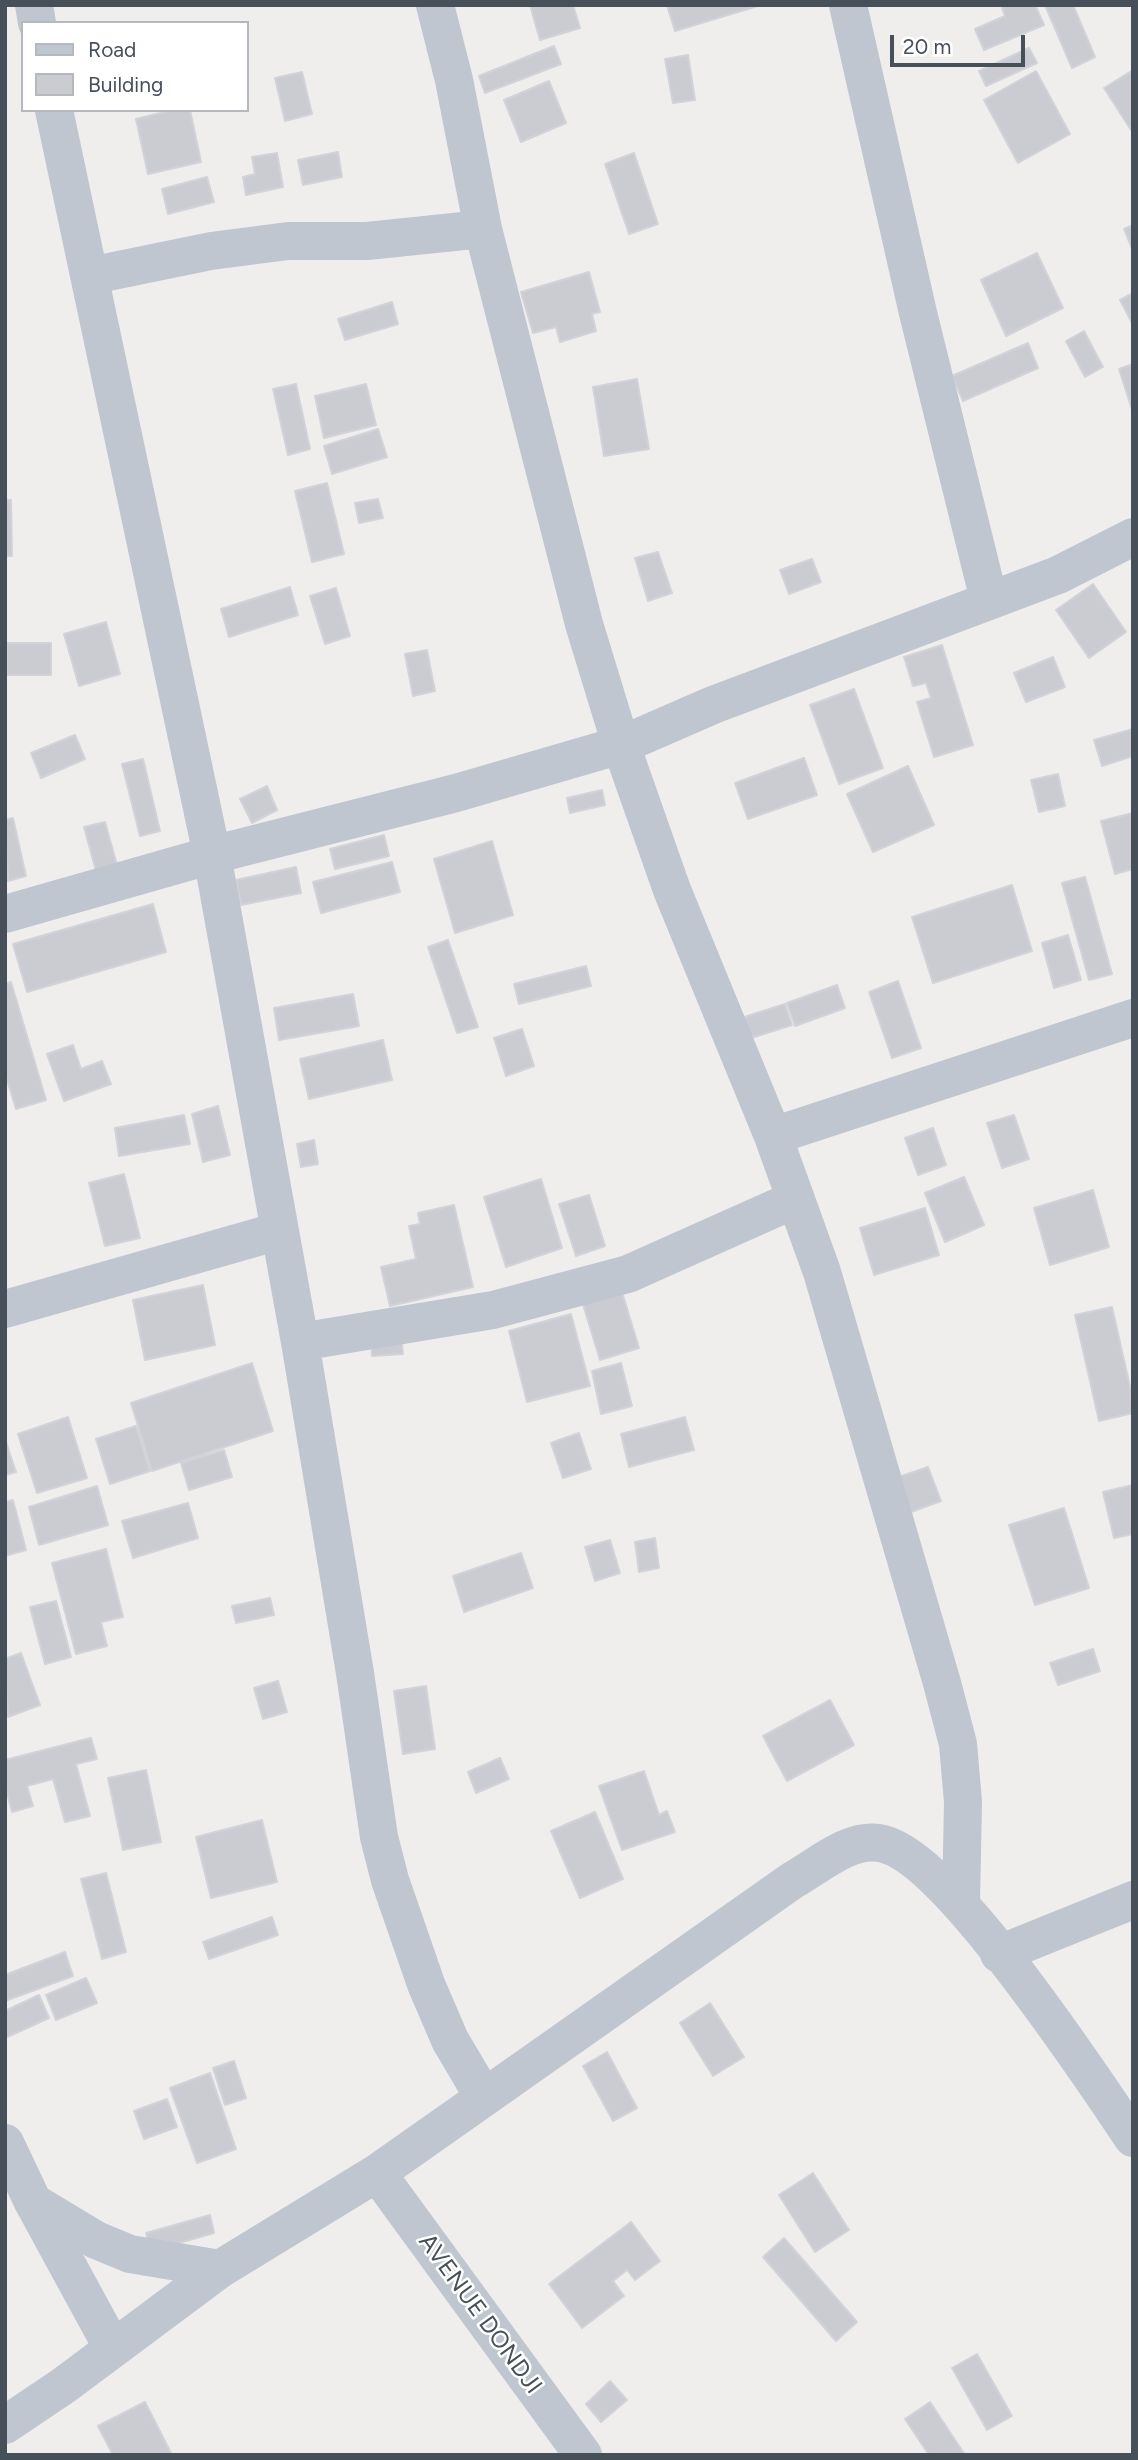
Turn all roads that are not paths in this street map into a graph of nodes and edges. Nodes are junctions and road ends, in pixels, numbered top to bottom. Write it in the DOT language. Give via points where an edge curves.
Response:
graph roads {
  1 [pos="435,5"];
  2 [pos="848,5"];
  3 [pos="54,112"];
  4 [pos="483,229"];
  5 [pos="89,276"];
  6 [pos="1133,537"];
  7 [pos="989,600"];
  8 [pos="621,745"];
  9 [pos="212,855"];
  10 [pos="5,914"];
  11 [pos="1133,1018"];
  12 [pos="773,1136"];
  13 [pos="796,1199"];
  14 [pos="279,1231"];
  15 [pos="5,1309"];
  16 [pos="300,1342"];
  17 [pos="1133,1900"];
  18 [pos="961,1903"];
  19 [pos="999,1954"];
  20 [pos="483,2096"];
  21 [pos="1133,2138"];
  22 [pos="5,2143"];
  23 [pos="377,2174"];
  24 [pos="33,2202"];
  25 [pos="220,2269"];
  26 [pos="112,2347"];
  27 [pos="5,2425"];
  28 [pos="583,2455"];
  1 -- 4 [label="street"];
  2 -- 7 [label="street"];
  3 -- 5 [label="street"];
  4 -- 5 [label="street" via="367,241 288,241"];
  4 -- 8 [label="street" via="584,624"];
  5 -- 9 [label="street"];
  6 -- 7 [label="street" via="1058,575"];
  7 -- 8 [label="street"];
  8 -- 9 [label="street"];
  8 -- 12 [label="street" via="681,915"];
  9 -- 10 [label="street"];
  9 -- 14 [label="street"];
  11 -- 12 [label="street"];
  12 -- 13 [label="street"];
  13 -- 16 [label="street" via="628,1274 493,1310"];
  13 -- 18 [label="street" via="822,1272 958,1744 963,1802"];
  14 -- 15 [label="street"];
  14 -- 16 [label="street"];
  16 -- 20 [label="street" via="379,1837 426,1984 450,2040"];
  17 -- 19 [label="street"];
  18 -- 19 [label="street"];
  18 -- 20 [label="street" via="908,1855 890,1845 853,1845 793,1880"];
  19 -- 21 [label="street" via="1060,2031"];
  20 -- 23 [label="street"];
  22 -- 24 [label="street"];
  23 -- 25 [label="street"];
  23 -- 28 [label="street, AVENUE DONDJI"];
  24 -- 25 [label="street" via="96,2240 130,2254"];
  24 -- 26 [label="street"];
  25 -- 26 [label="street"];
  26 -- 27 [label="street"];
}
